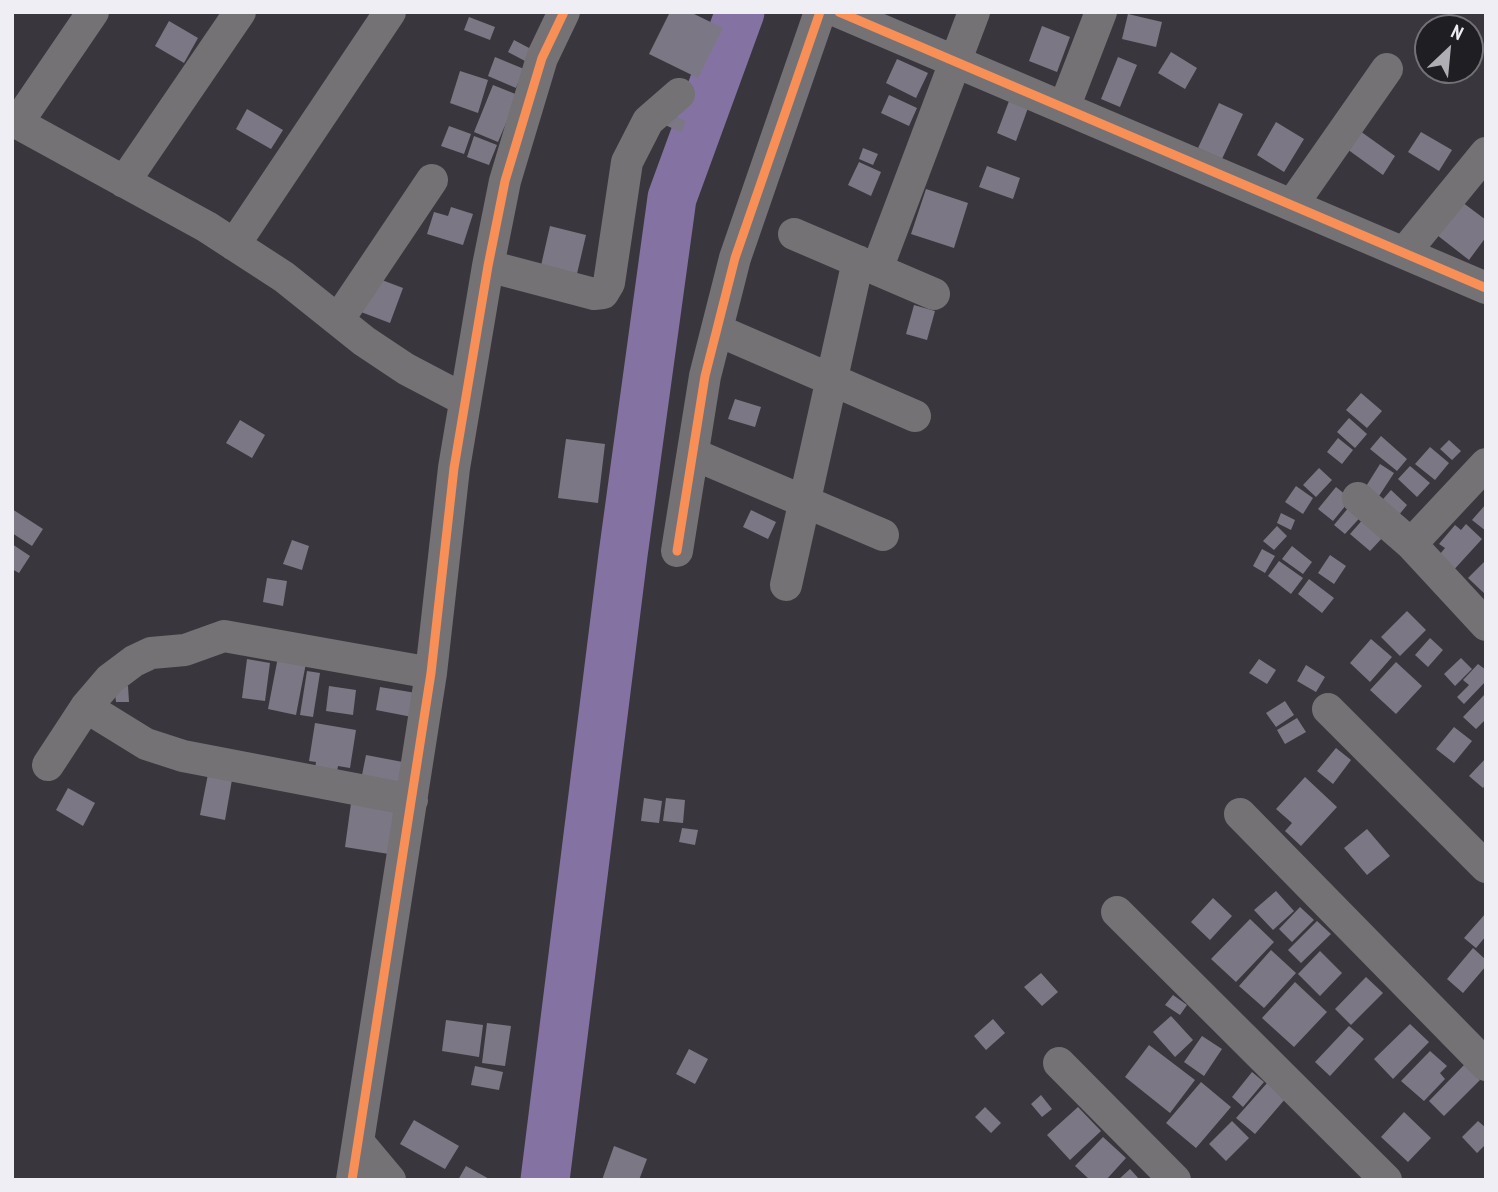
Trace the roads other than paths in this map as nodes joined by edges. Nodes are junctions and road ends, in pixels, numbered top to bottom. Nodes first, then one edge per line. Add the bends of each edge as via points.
1 (93, 12) edge
2 (240, 12) edge
3 (390, 12) edge
4 (564, 12) edge
5 (820, 12) edge
6 (839, 12) edge
7 (974, 12) edge
8 (1101, 12) edge
9 (956, 63) junction
10 (1387, 69) dead end
11 (679, 94) dead end
12 (1064, 108) junction
13 (15, 121) edge
14 (1486, 153) edge
15 (432, 180) dead end
16 (124, 182) junction
17 (1292, 205) junction
18 (794, 234) dead end
19 (234, 245) junction
20 (1405, 253) junction
21 (867, 265) junction
22 (488, 266) junction
23 (1486, 288) edge
24 (934, 294) dead end
25 (338, 320) junction
26 (717, 330) junction
27 (831, 379) junction
28 (465, 400) junction
29 (915, 416) dead end
30 (693, 454) junction
31 (1486, 464) edge
32 (1358, 498) dead end
33 (805, 500) junction
34 (883, 535) dead end
35 (1411, 544) junction
36 (677, 551) dead end
37 (786, 585) dead end
38 (1486, 625) edge
39 (431, 673) junction
40 (86, 707) junction
41 (1328, 709) dead end
42 (48, 765) dead end
43 (412, 800) junction
44 (1240, 814) dead end
45 (1486, 867) edge
46 (1117, 912) dead end
47 (1059, 1063) dead end
48 (1486, 1065) edge
49 (359, 1143) junction
50 (352, 1180) edge
51 (390, 1180) edge
52 (1175, 1180) edge
53 (1386, 1180) edge

1 - 13 street
2 - 16 street
3 - 19 street
4 - 22 street via 542,58 505,181
5 - 26 street via 735,258
6 - 9 street
7 - 9 street
8 - 12 street
9 - 12 street
9 - 21 street
10 - 17 street
11 - 22 street via 648,121 627,162 609,283 603,293
12 - 17 street
13 - 16 street
14 - 20 street
15 - 25 street
16 - 19 street
17 - 20 street
18 - 21 street
19 - 25 street
20 - 23 street
21 - 24 street
21 - 27 street
22 - 28 street
25 - 28 street via 406,369
26 - 27 street
26 - 30 street
27 - 29 street
27 - 33 street
28 - 39 street
30 - 33 street
30 - 36 street
31 - 35 street
32 - 35 street
33 - 34 street
33 - 37 street
35 - 38 street
39 - 40 street via 223,636 134,661 110,679
39 - 43 street
40 - 42 street
40 - 43 street via 146,744 184,756
41 - 45 street
43 - 49 street
44 - 48 street
46 - 53 street
47 - 52 street
49 - 50 street
49 - 51 street

